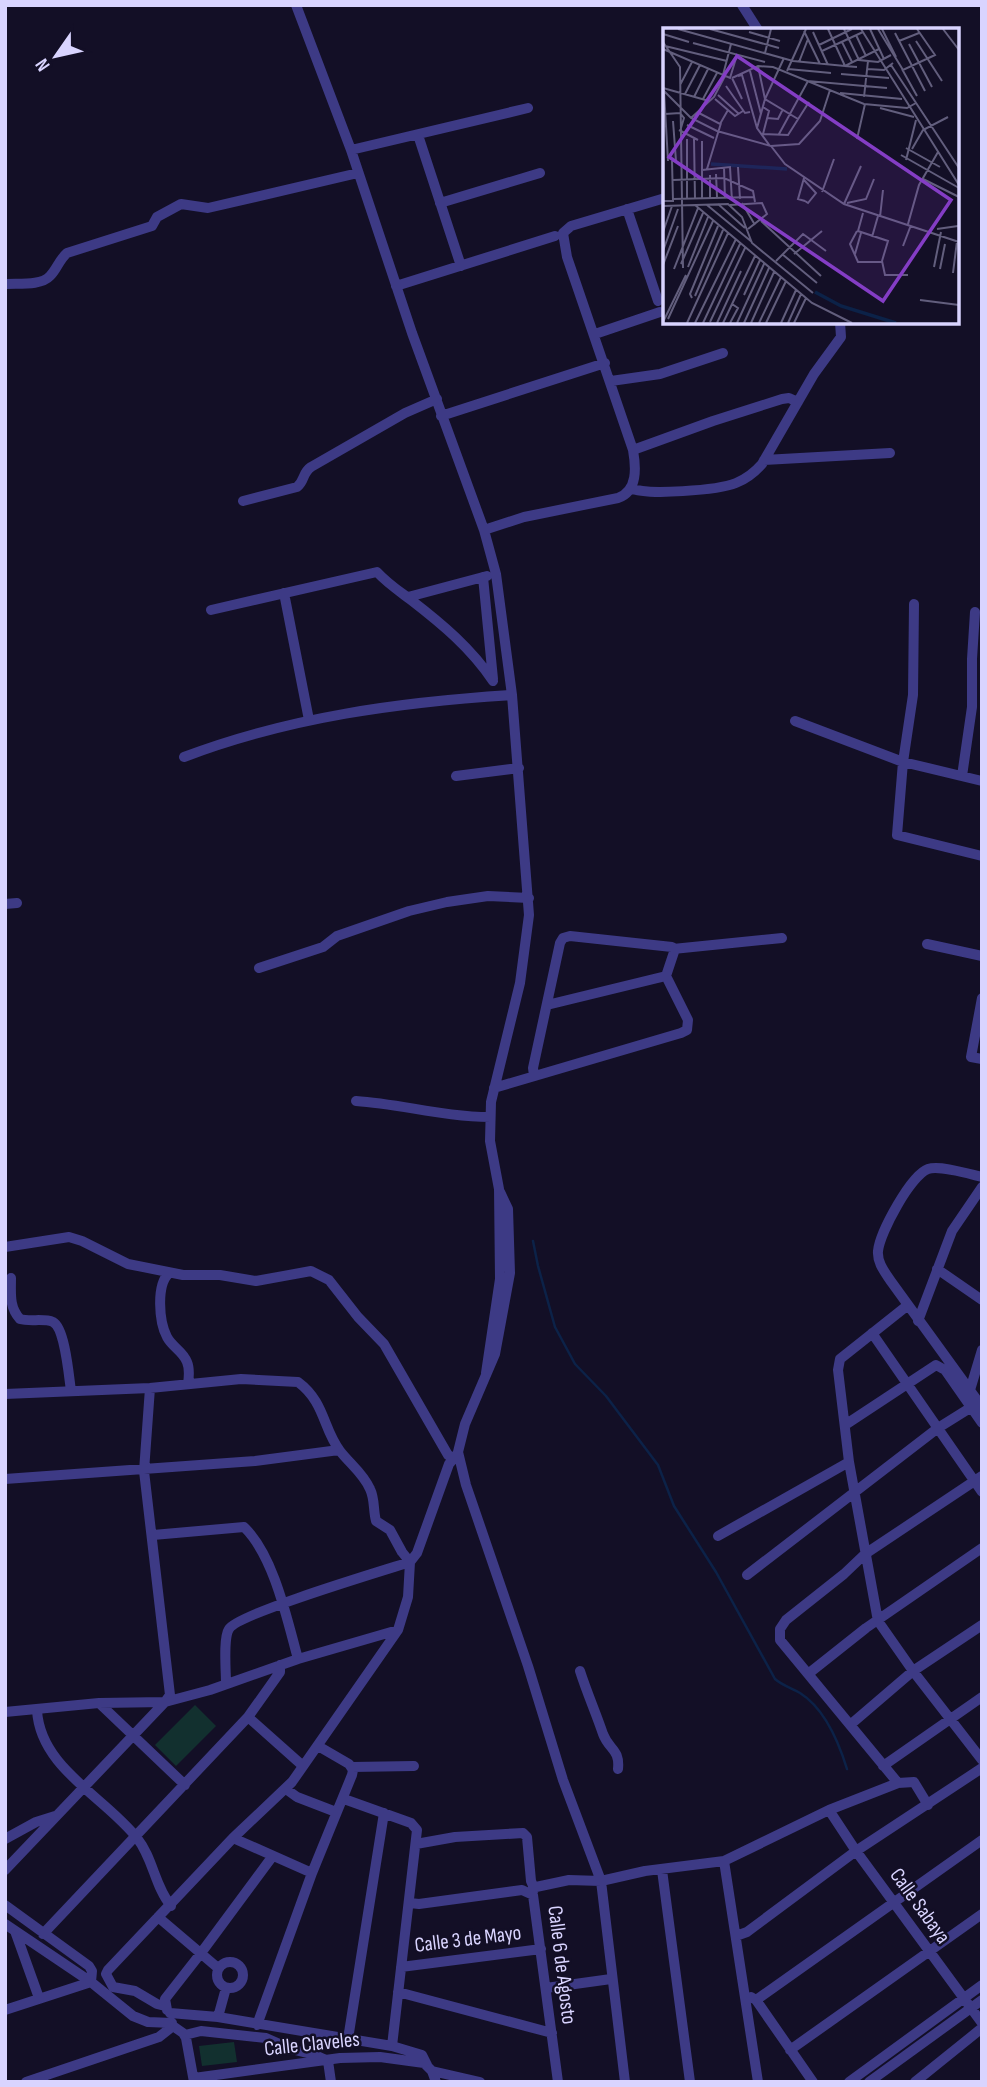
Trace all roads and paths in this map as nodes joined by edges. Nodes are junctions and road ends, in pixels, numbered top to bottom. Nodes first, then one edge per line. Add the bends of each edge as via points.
1 (296, 5) edge
2 (742, 5) edge
3 (757, 28) edge
4 (528, 108) dead end
5 (418, 135) junction
6 (351, 149) junction
7 (358, 173) junction
8 (540, 173) dead end
9 (663, 199) edge
10 (440, 203) junction
11 (627, 209) junction
12 (555, 236) dead end
13 (461, 266) junction
14 (5, 284) edge
15 (396, 286) junction
16 (840, 324) edge
17 (595, 334) junction
18 (723, 353) dead end
19 (605, 363) junction
20 (611, 381) junction
21 (437, 399) junction
22 (798, 402) junction
23 (441, 416) junction
24 (633, 450) junction
25 (890, 453) dead end
26 (764, 460) junction
27 (631, 488) junction
28 (243, 501) dead end
29 (484, 530) junction
30 (496, 574) junction
31 (483, 577) junction
32 (284, 593) junction
33 (408, 597) junction
34 (914, 604) dead end
35 (211, 610) dead end
36 (975, 612) dead end
37 (494, 681) junction
38 (512, 695) junction
39 (495, 696) junction
40 (309, 720) junction
41 (795, 721) dead end
42 (184, 757) dead end
43 (903, 762) junction
44 (519, 768) junction
45 (456, 776) dead end
46 (962, 776) junction
47 (982, 781) edge
48 (982, 856) edge
49 (529, 898) junction
50 (782, 938) dead end
51 (927, 944) dead end
52 (673, 949) junction
53 (982, 957) edge
54 (260, 968) dead end
55 (666, 976) junction
56 (982, 998) edge
57 (547, 1005) junction
58 (982, 1059) edge
59 (534, 1076) junction
60 (494, 1088) junction
61 (356, 1101) dead end
62 (490, 1117) junction
63 (982, 1177) edge
64 (982, 1187) edge
65 (5, 1247) edge
66 (937, 1269) junction
67 (169, 1273) junction
68 (11, 1278) dead end
69 (982, 1300) edge
70 (908, 1305) junction
71 (918, 1321) junction
72 (872, 1333) junction
73 (982, 1350) edge
74 (188, 1384) junction
75 (905, 1384) junction
76 (150, 1388) junction
77 (970, 1390) junction
78 (71, 1391) junction
79 (5, 1394) edge
80 (976, 1407) edge
81 (982, 1423) edge
82 (845, 1425) junction
83 (938, 1428) junction
84 (339, 1450) junction
85 (456, 1455) junction
86 (849, 1462) junction
87 (144, 1471) junction
88 (5, 1479) edge
89 (978, 1479) edge
90 (856, 1492) junction
91 (982, 1492) edge
92 (153, 1535) junction
93 (718, 1536) dead end
94 (982, 1548) edge
95 (865, 1554) junction
96 (410, 1562) junction
97 (747, 1575) dead end
98 (283, 1604) junction
99 (878, 1621) junction
100 (982, 1625) edge
101 (398, 1630) junction
102 (298, 1659) junction
103 (281, 1665) junction
104 (580, 1671) dead end
105 (913, 1671) junction
106 (808, 1674) junction
107 (226, 1683) junction
108 (982, 1698) edge
109 (165, 1702) junction
110 (99, 1703) junction
111 (37, 1710) junction
112 (5, 1712) edge
113 (248, 1717) junction
114 (951, 1717) junction
115 (850, 1725) junction
116 (135, 1735) junction
117 (318, 1746) junction
118 (982, 1760) edge
119 (303, 1766) junction
120 (414, 1766) dead end
121 (883, 1766) junction
122 (352, 1767) junction
123 (982, 1768) edge
124 (618, 1769) dead end
125 (898, 1783) junction
126 (185, 1784) junction
127 (85, 1788) junction
128 (285, 1789) junction
129 (344, 1799) junction
130 (928, 1805) junction
131 (829, 1810) junction
132 (336, 1812) junction
133 (384, 1813) junction
134 (58, 1816) junction
135 (135, 1835) junction
136 (233, 1838) junction
137 (5, 1839) edge
138 (982, 1840) edge
139 (416, 1844) junction
140 (856, 1851) junction
141 (5, 1852) edge
142 (272, 1857) junction
143 (16, 1859) junction
144 (724, 1861) junction
145 (5, 1870) edge
146 (662, 1870) junction
147 (312, 1873) junction
148 (601, 1881) junction
149 (532, 1890) junction
150 (893, 1901) junction
151 (410, 1903) junction
152 (5, 1905) edge
153 (171, 1906) junction
154 (982, 1914) edge
155 (158, 1917) junction
156 (10, 1927) edge
157 (43, 1934) junction
158 (736, 1936) junction
159 (541, 1949) junction
160 (929, 1951) junction
161 (201, 1953) junction
162 (401, 1967) junction
163 (218, 1968) junction
164 (611, 1979) junction
165 (91, 1982) junction
166 (982, 1985) edge
167 (226, 1988) junction
168 (546, 1988) junction
169 (398, 1992) junction
170 (39, 1998) junction
171 (751, 1998) junction
172 (962, 1998) junction
173 (982, 2000) edge
174 (970, 2008) junction
175 (5, 2010) edge
176 (170, 2017) junction
177 (218, 2017) junction
178 (257, 2025) junction
179 (982, 2026) edge
180 (286, 2029) junction
181 (552, 2033) junction
182 (185, 2035) junction
183 (348, 2039) junction
184 (282, 2044) junction
185 (392, 2046) junction
186 (790, 2050) junction
187 (328, 2061) junction
188 (432, 2073) edge
189 (194, 2080) edge
190 (26, 2082) edge
191 (331, 2082) edge
192 (480, 2082) edge
193 (558, 2082) edge
194 (625, 2082) edge
195 (690, 2082) edge
196 (758, 2082) edge
197 (813, 2082) edge
198 (849, 2082) edge
199 (869, 2082) edge
200 (915, 2082) edge

1 - 6 street
2 - 3 street
4 - 5 street
5 - 6 street
5 - 10 street
6 - 7 street
7 - 14 street via 208,208 181,204 157,217 152,226 67,253 48,279
7 - 15 street
8 - 10 street
9 - 11 street
10 - 13 street
11 - 17 street via 659,306
11 - 17 street via 571,226 563,233
12 - 13 street
13 - 15 street
15 - 21 street
16 - 22 street via 841,337
17 - 19 street
18 - 20 street via 660,374
19 - 20 street
19 - 23 street
20 - 24 street
21 - 23 street
21 - 28 street via 311,467 296,487
22 - 24 street via 782,399
22 - 26 street
23 - 29 street
24 - 27 street
25 - 26 street
26 - 27 street via 750,475 726,486 645,492
27 - 29 street via 622,496
29 - 30 street
30 - 31 street
30 - 38 street
31 - 33 street
31 - 37 street
32 - 33 street via 377,572
32 - 35 street
32 - 40 street
33 - 37 street via 454,635
34 - 43 street via 913,695
36 - 46 street via 972,707
37 - 39 street
38 - 39 street
38 - 44 street
39 - 40 street via 381,707
40 - 42 street
41 - 43 street
43 - 46 street
43 - 48 street via 897,835
44 - 45 street
44 - 49 street
46 - 47 street
49 - 54 street via 488,896 409,911
49 - 60 street via 520,983
50 - 52 street
51 - 53 street
52 - 55 street
52 - 57 street via 669,945 565,937
55 - 57 street
55 - 59 street via 688,1020 687,1030
56 - 58 street via 971,1058
57 - 59 street
59 - 60 street
60 - 62 street
61 - 62 street via 459,1117
62 - 85 street via 499,1189 500,1279 486,1373
63 - 70 street via 929,1168 891,1215 878,1251 880,1264
64 - 66 street via 952,1231
65 - 67 street via 69,1237 128,1264
66 - 69 street
66 - 71 street
67 - 74 street via 160,1290 162,1321 170,1343 184,1354 189,1366
67 - 85 street via 256,1281 311,1270 323,1275 384,1343 448,1455
68 - 78 street via 11,1300 20,1319 56,1324
70 - 71 street
70 - 72 street
71 - 77 street
72 - 75 street
72 - 82 street via 840,1359
73 - 77 street
74 - 76 street
74 - 84 street via 241,1379 298,1382 320,1408
75 - 80 street via 941,1366
75 - 82 street
75 - 83 street
76 - 78 street
76 - 87 street
77 - 80 street
78 - 79 street
80 - 81 street
80 - 83 street
82 - 86 street
83 - 89 street
83 - 90 street
84 - 87 street
84 - 96 street via 368,1485 378,1523 390,1530
85 - 96 street
85 - 148 street
86 - 90 street
86 - 93 street
87 - 88 street
87 - 92 street
89 - 91 street
89 - 95 street
90 - 95 street
90 - 97 street
92 - 98 street via 244,1527 269,1566
92 - 109 street via 170,1682
94 - 99 street
95 - 99 street
95 - 106 street via 780,1629 780,1640
96 - 98 street
96 - 101 street via 408,1597
98 - 102 street
98 - 107 street via 229,1629
99 - 105 street
99 - 106 street
100 - 105 street
101 - 102 street
101 - 117 street
102 - 103 street
103 - 107 street
103 - 113 street
104 - 124 street via 604,1736 619,1758
105 - 114 street
105 - 115 street
106 - 115 street
107 - 109 street
108 - 114 street
109 - 110 street
109 - 116 street
110 - 111 street
110 - 116 street
111 - 112 street
111 - 127 street via 50,1750
113 - 119 street
113 - 126 street
114 - 118 street
114 - 121 street
115 - 121 street
116 - 126 street
116 - 127 street
117 - 119 street
117 - 122 street
119 - 128 street
120 - 122 street
121 - 125 street
122 - 129 street
123 - 130 street
125 - 130 street via 914,1782
125 - 131 street
126 - 135 street
127 - 134 street
127 - 135 street
128 - 132 street
128 - 136 street
129 - 132 street
129 - 133 street
130 - 140 street
131 - 140 street, Calle Sabaya
131 - 144 street
132 - 147 street
133 - 139 street via 414,1825
133 - 183 street
134 - 137 street
134 - 143 street
135 - 153 street
135 - 157 street
136 - 142 street
136 - 153 street
138 - 150 street
139 - 149 street via 523,1833
139 - 151 street
140 - 150 street, Calle Sabaya
140 - 158 street
141 - 143 street
142 - 147 street
142 - 161 street
143 - 145 street
144 - 146 street
144 - 158 street
146 - 148 street
146 - 195 street
147 - 178 street
148 - 149 street via 569,1880
148 - 164 street
149 - 151 street, Calle 6 de Agosto
149 - 159 street, Calle 6 de Agosto
150 - 160 street, Calle Sabaya
150 - 171 street
151 - 162 street
152 - 157 street
153 - 155 street
154 - 160 street
155 - 161 street
155 - 176 street via 106,1975 113,1987 135,1991
156 - 165 street
156 - 170 street
157 - 165 street via 89,1966
158 - 171 street
159 - 162 street, Calle 3 de Mayo
159 - 168 street, Calle 6 de Agosto
160 - 172 street, Calle Sabaya
160 - 186 street
161 - 163 street
161 - 176 street via 164,1999
162 - 169 street
163 - 167 street via 217,1980
163 - 167 street via 229,1961 241,1968 242,1981
164 - 168 street
164 - 194 street
165 - 170 street
165 - 176 street via 137,2018 148,2022
166 - 172 street
167 - 177 street
168 - 181 street, Calle 6 de Agosto
169 - 181 street
169 - 185 street
170 - 175 street
171 - 186 street
171 - 196 street
172 - 174 street, Calle Sabaya
172 - 198 street
173 - 174 street
174 - 179 street, Calle Sabaya
174 - 199 street
176 - 177 street
176 - 182 street
176 - 190 street via 159,2037
177 - 178 street
178 - 180 street
179 - 200 street
180 - 183 street
180 - 184 street
181 - 193 street, Calle 6 de Agosto
182 - 184 street via 201,2031
182 - 189 street
183 - 185 street
184 - 187 street
185 - 188 street via 422,2055
186 - 197 street
187 - 188 street, Calle Claveles via 380,2057 414,2061
187 - 189 street, Calle Claveles
187 - 191 street
188 - 192 street, Calle Claveles

